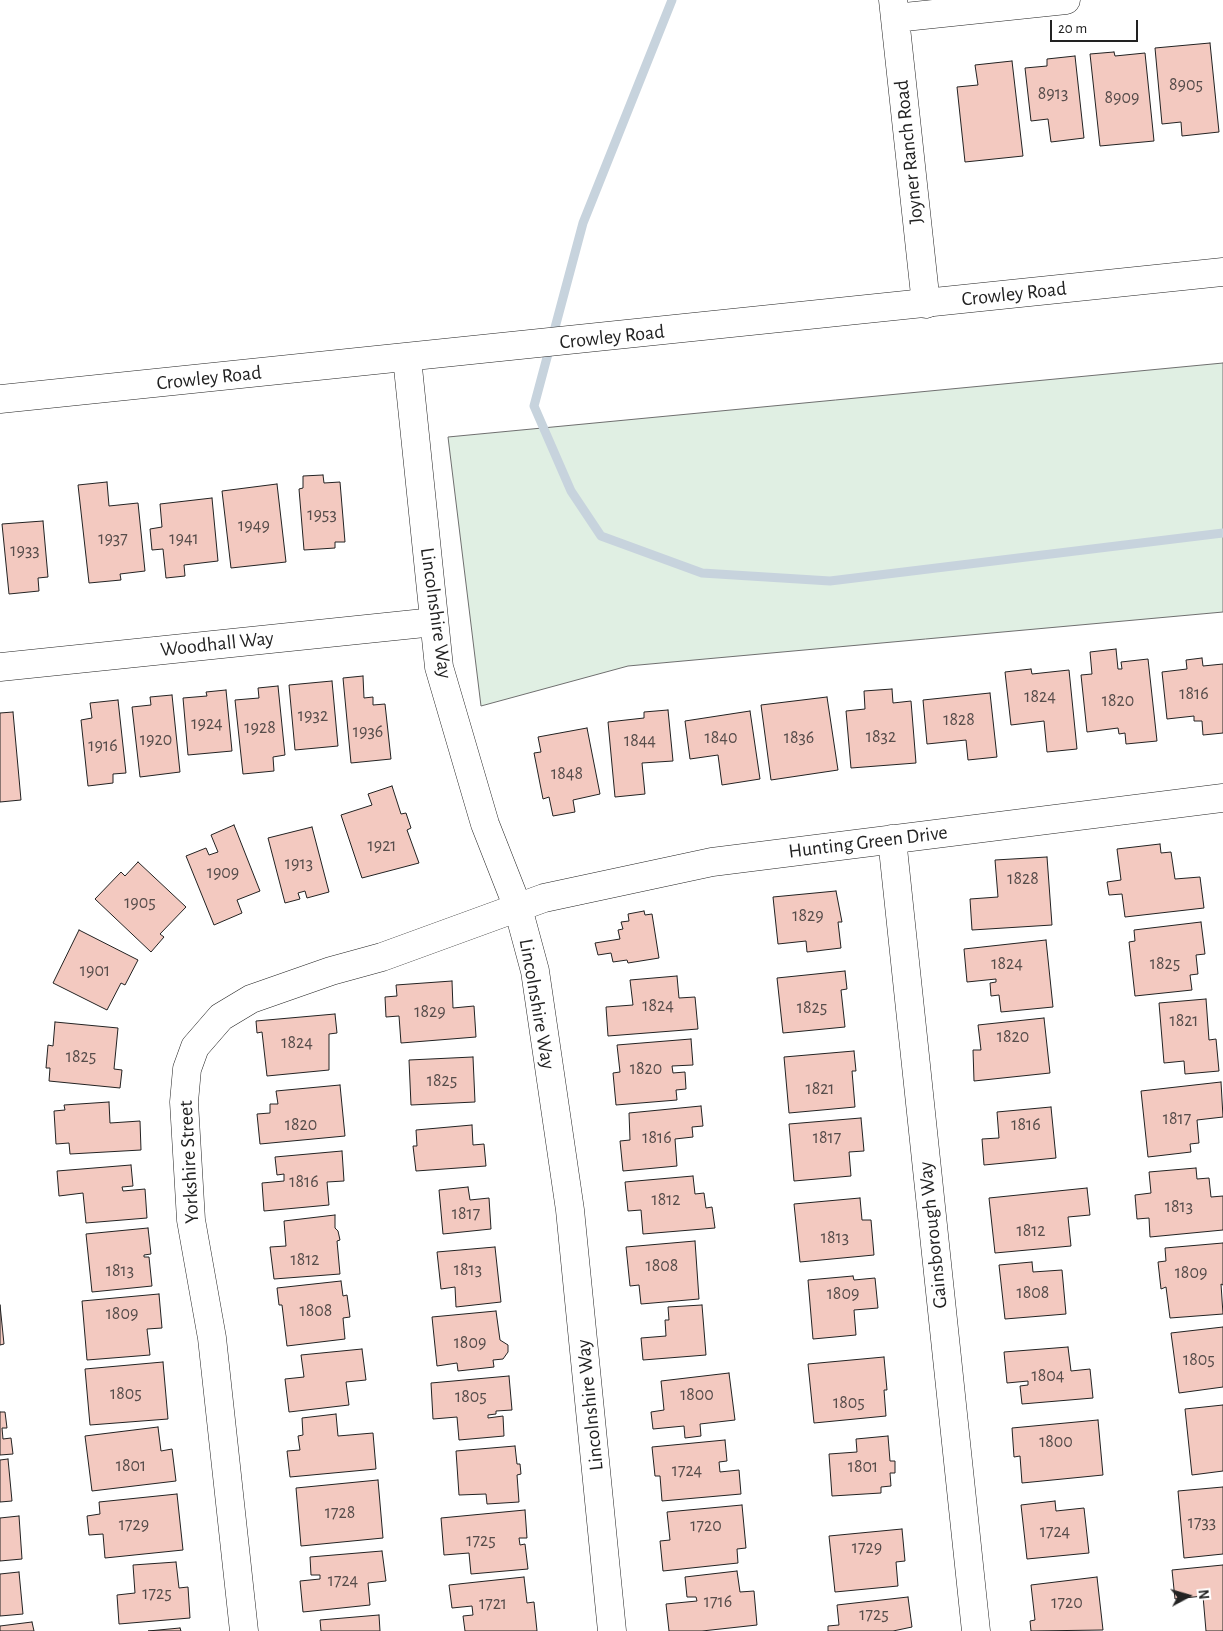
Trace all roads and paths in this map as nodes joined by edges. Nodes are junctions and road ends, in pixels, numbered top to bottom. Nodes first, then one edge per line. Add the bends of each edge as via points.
1 (1066, 0) edge
2 (894, 9) edge
3 (1223, 272) edge
4 (926, 304) junction
5 (407, 358) junction
6 (0, 400) edge
7 (434, 622) junction
8 (0, 667) edge
9 (1223, 798) edge
10 (892, 839) junction
11 (518, 908) junction
12 (244, 1631) edge
13 (612, 1631) edge
14 (976, 1631) edge

1 - 2 street
2 - 4 street, Joyner Ranch Road
3 - 4 street, Crowley Road
4 - 5 street, Crowley Road
5 - 6 street, Crowley Road
5 - 7 street, Lincolnshire Way
7 - 8 street, Woodhall Way
7 - 11 street, Lincolnshire Way via 442,676 485,824
9 - 10 street, Hunting Green Drive
10 - 11 street, Hunting Green Drive via 712,862 544,898
10 - 14 street, Gainsborough Way
11 - 12 street, Yorkshire Street via 382,957 251,999 221,1017 195,1047 187,1069 184,1102 191,1220 212,1338
11 - 13 street, Lincolnshire Way via 536,971 570,1210

